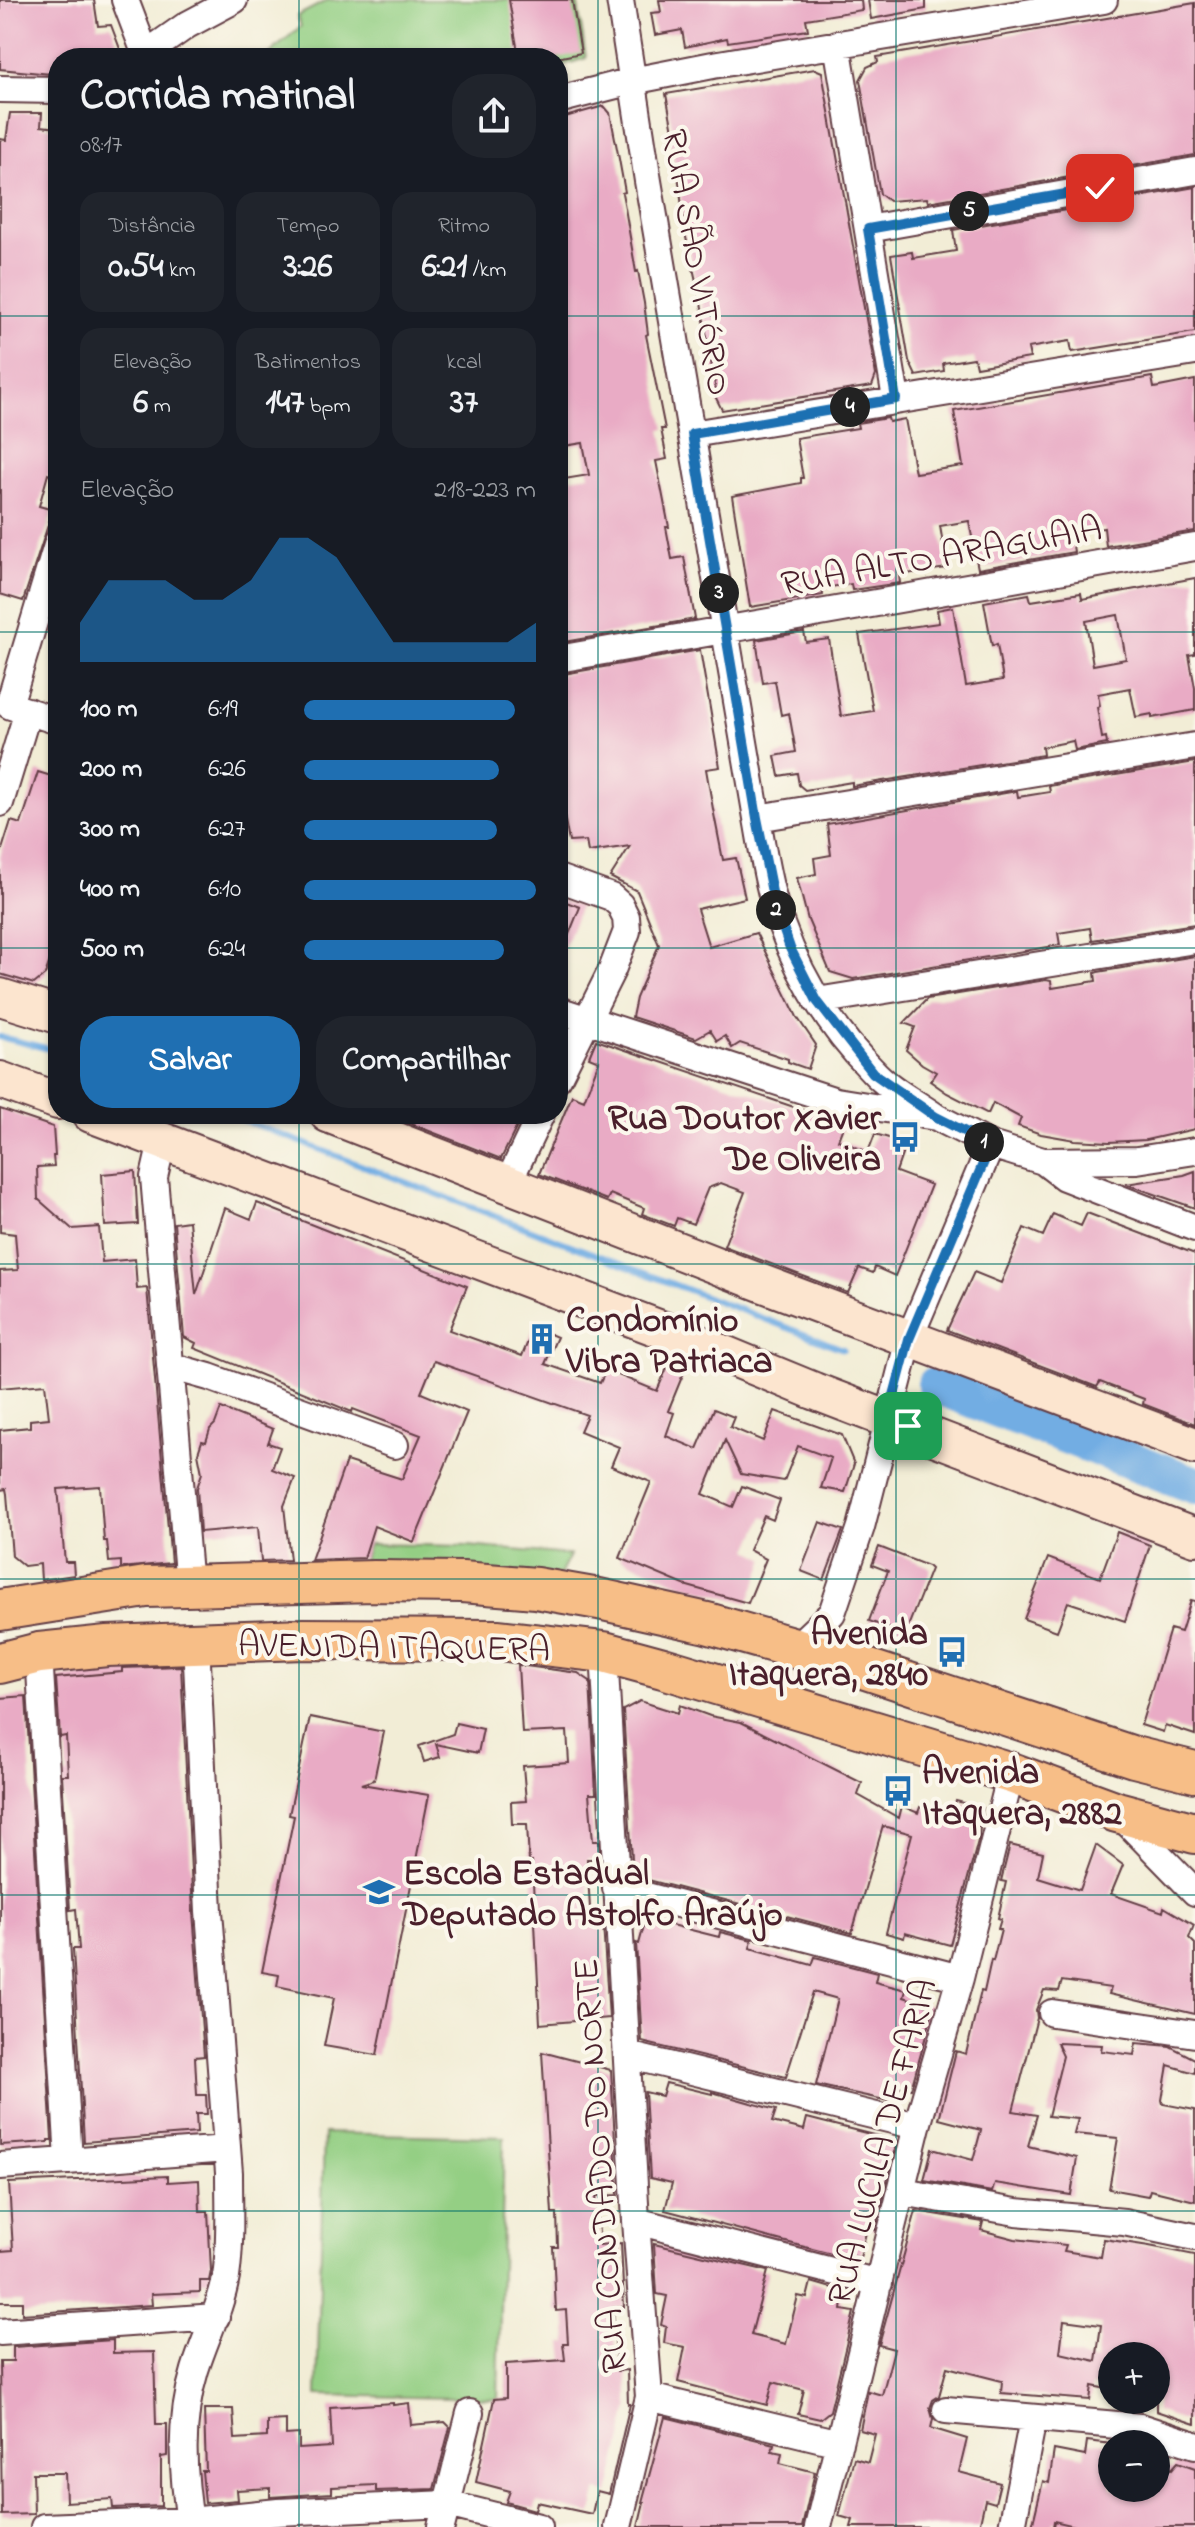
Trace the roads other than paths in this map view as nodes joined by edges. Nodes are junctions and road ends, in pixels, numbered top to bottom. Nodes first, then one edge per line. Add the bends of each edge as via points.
1 (125, 0) edge
2 (234, 0) edge
3 (620, 0) edge
4 (1104, 0) edge
5 (837, 44) junction
6 (141, 48) edge
7 (156, 48) edge
8 (632, 81) junction
9 (0, 89) edge
10 (48, 90) edge
11 (568, 97) edge
12 (1195, 171) edge
13 (868, 229) junction
14 (1195, 352) edge
15 (896, 399) junction
16 (692, 434) junction
17 (1195, 547) edge
18 (48, 578) edge
19 (725, 629) junction
20 (568, 657) edge
21 (12, 706) edge
22 (48, 718) edge
23 (1195, 746) edge
24 (0, 803) edge
25 (757, 818) junction
26 (568, 879) edge
27 (1195, 940) edge
28 (0, 997) edge
29 (817, 1001) junction
30 (48, 1006) edge
31 (568, 1014) edge
32 (585, 1020) junction
33 (568, 1057) edge
34 (0, 1080) edge
35 (48, 1097) edge
36 (936, 1117) junction
37 (116, 1124) edge
38 (353, 1124) edge
39 (536, 1124) edge
40 (162, 1142) junction
41 (991, 1145) junction
42 (1195, 1151) edge
43 (1043, 1161) junction
44 (507, 1185) junction
45 (1195, 1228) edge
46 (909, 1339) junction
47 (170, 1366) junction
48 (888, 1418) junction
49 (395, 1445) dead end
50 (1195, 1446) edge
51 (1195, 1537) edge
52 (189, 1586) junction
53 (0, 1610) edge
54 (832, 1613) junction
55 (196, 1642) junction
56 (795, 1648) junction
57 (604, 1652) junction
58 (39, 1653) junction
59 (842, 1662) junction
60 (0, 1663) edge
61 (1195, 1772) edge
62 (1011, 1773) junction
63 (1117, 1812) junction
64 (1195, 1833) edge
65 (616, 1888) junction
66 (1195, 1892) edge
67 (960, 1978) junction
68 (1052, 2013) dead end
69 (1195, 2034) edge
70 (627, 2055) junction
71 (917, 2126) junction
72 (227, 2149) junction
73 (69, 2161) junction
74 (0, 2166) edge
75 (902, 2192) junction
76 (636, 2221) junction
77 (1195, 2237) edge
78 (879, 2283) junction
79 (216, 2317) junction
80 (0, 2332) edge
81 (649, 2397) junction
82 (946, 2410) dead end
83 (470, 2413) dead end
84 (1033, 2419) junction
85 (839, 2443) junction
86 (1195, 2445) edge
87 (444, 2516) edge
88 (190, 2524) edge
89 (44, 2527) edge
90 (539, 2527) edge
91 (618, 2527) edge
92 (818, 2527) edge
93 (1012, 2527) edge

1 - 6 street
2 - 7 street
3 - 8 street, RUA SÃO VITÓRIO
4 - 5 street
5 - 8 street
5 - 13 street
8 - 11 street
8 - 16 street, RUA SÃO VITÓRIO
9 - 10 street
12 - 13 street
13 - 15 street
14 - 15 street
15 - 16 street
16 - 19 street, RUA SÃO VITÓRIO
17 - 19 street, RUA ALTO ARAGUAIA
18 - 21 street
19 - 20 street, RUA ALTO ARAGUAIA
19 - 25 street, RUA SÃO VITÓRIO
21 - 22 street
21 - 24 street
23 - 25 street
25 - 29 street, RUA SÃO VITÓRIO via 774,902
26 - 32 street via 611,897 626,917 627,931 612,970
27 - 29 street
28 - 30 main road
29 - 36 street, RUA SÃO VITÓRIO via 873,1073
31 - 32 street
32 - 33 street
32 - 36 street via 836,1101
34 - 35 main road
36 - 41 street
37 - 40 main road
38 - 44 main road
39 - 44 street
40 - 47 street via 154,1177
40 - 48 main road
41 - 43 street
41 - 46 street
42 - 43 street via 1137,1160
43 - 45 street via 1064,1177
44 - 46 main road
46 - 48 street
46 - 50 main road
47 - 49 street
47 - 52 street
48 - 51 main road
48 - 54 street via 861,1527
52 - 53 main road, AVENIDA ITAQUERA via 146,1587
52 - 56 main road, AVENIDA ITAQUERA via 433,1582 536,1588 707,1623
54 - 56 street
54 - 59 street
55 - 57 main road, AVENIDA ITAQUERA via 499,1640
55 - 58 main road, AVENIDA ITAQUERA
55 - 72 street
56 - 59 main road, AVENIDA ITAQUERA
57 - 62 main road, AVENIDA ITAQUERA
57 - 65 street, RUA CONDADO DO NORTE
58 - 60 main road, AVENIDA ITAQUERA
58 - 73 street
59 - 61 main road, AVENIDA ITAQUERA
62 - 63 main road, AVENIDA ITAQUERA
62 - 67 street, RUA LUCILA DE FARIA
63 - 64 main road, AVENIDA ITAQUERA
63 - 66 street
65 - 67 street
65 - 70 street, RUA CONDADO DO NORTE
67 - 71 street, RUA LUCILA DE FARIA
68 - 69 street
70 - 71 street
70 - 76 street, RUA CONDADO DO NORTE
71 - 75 street, RUA LUCILA DE FARIA
72 - 73 street
72 - 79 street via 229,2239
73 - 74 street
75 - 77 street via 1016,2212 1124,2222
75 - 78 street, RUA LUCILA DE FARIA
76 - 78 street
76 - 81 street, RUA CONDADO DO NORTE
78 - 85 street, RUA LUCILA DE FARIA
79 - 80 street
79 - 88 street via 185,2410 182,2452
81 - 85 street
81 - 91 street, RUA CONDADO DO NORTE
82 - 84 street
83 - 87 street
84 - 86 street via 1140,2427
84 - 93 street
85 - 92 street, RUA LUCILA DE FARIA
87 - 88 street via 278,2512
87 - 90 street
88 - 89 street

